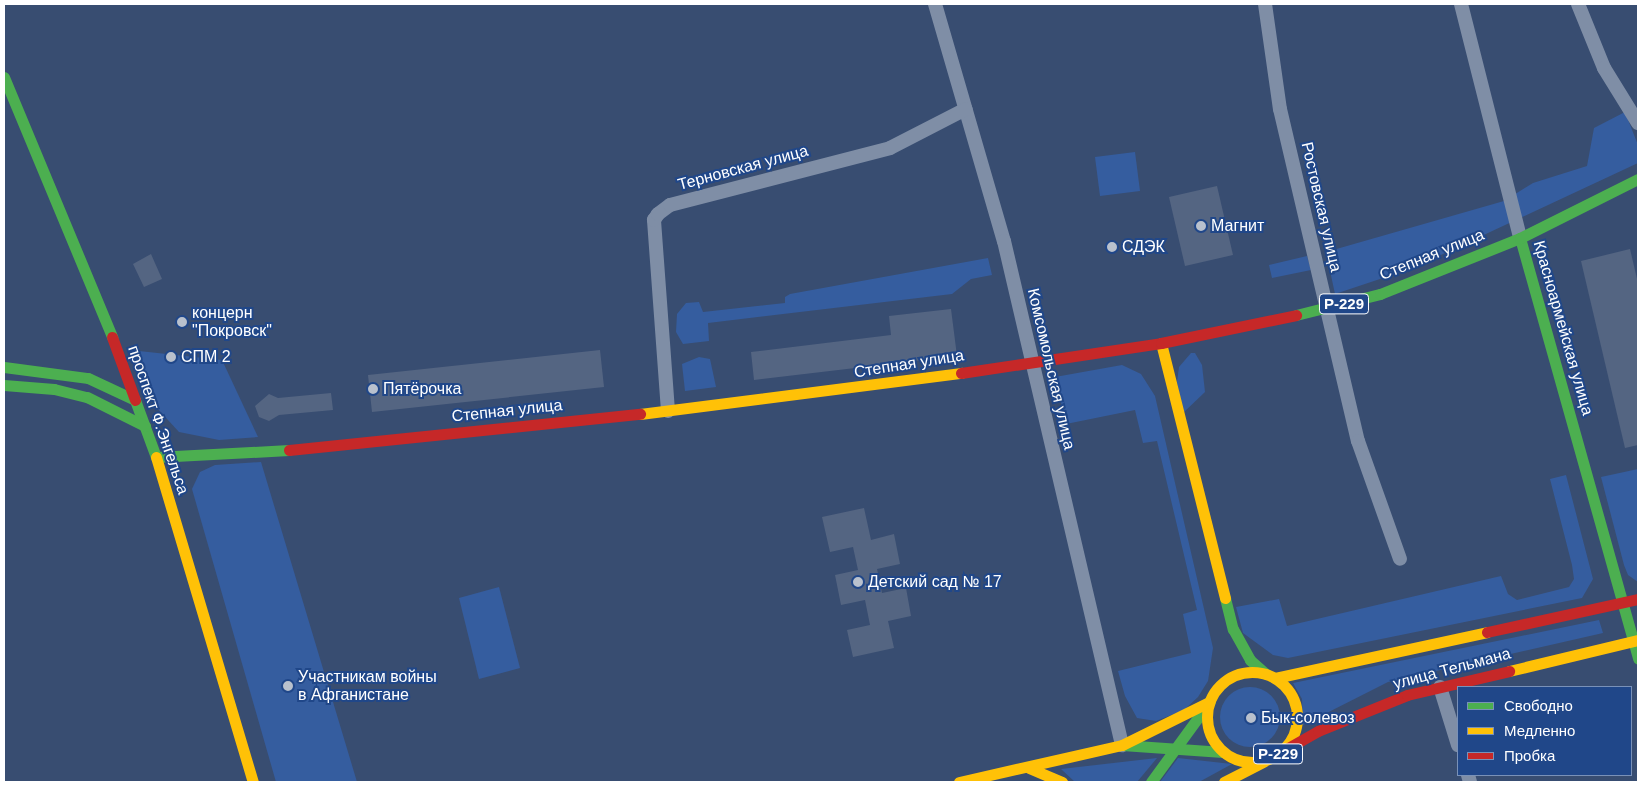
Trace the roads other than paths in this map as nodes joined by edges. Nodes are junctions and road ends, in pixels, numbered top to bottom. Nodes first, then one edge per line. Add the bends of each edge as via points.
1 (935, 4) edge
2 (1265, 4) edge
3 (1461, 4) edge
4 (1578, 4) edge
5 (4, 77) edge
6 (966, 109) junction
7 (1638, 123) edge
8 (1638, 179) edge
9 (1520, 238) junction
10 (1327, 309) junction
11 (1161, 343) junction
12 (1033, 361) junction
13 (4, 367) edge
14 (4, 385) edge
15 (135, 400) junction
16 (668, 411) junction
17 (145, 426) junction
18 (156, 457) junction
19 (1400, 559) dead end
20 (1638, 599) edge
21 (1622, 602) junction
22 (1233, 630) junction
23 (1636, 640) edge
24 (1231, 651) dead end
25 (1638, 659) edge
26 (1229, 665) dead end
27 (1271, 676) junction
28 (1226, 680) junction
29 (1440, 687) junction
30 (1210, 701) junction
31 (1457, 741) edge
32 (1122, 745) junction
33 (1174, 750) junction
34 (1223, 752) junction
35 (1281, 752) junction
36 (1271, 758) junction
37 (1029, 768) junction
38 (253, 782) edge
39 (959, 782) edge
40 (1062, 782) edge
41 (1151, 782) edge
42 (1224, 782) edge

1 - 6 street, Комсомольская улица
2 - 10 street, Ростовская улица via 1280,109
3 - 9 street, Красноармейская улица
4 - 7 street via 1604,68
5 - 15 main road, проспект Ф.Энгельса via 106,319
6 - 12 street, Комсомольская улица
6 - 16 street, Терновская улица via 890,148 670,205 658,214 654,220
8 - 9 main road, Степная улица / Р-229
9 - 10 main road, Степная улица / Р-229 via 1380,294
9 - 21 main road, Красноармейская улица
10 - 11 main road, Степная улица / Р-229
10 - 19 street, Ростовская улица via 1358,441
11 - 12 main road, Степная улица
11 - 22 main road, Р-229
12 - 16 main road, Степная улица via 882,385
12 - 32 street, Комсомольская улица
13 - 15 main road via 88,378
14 - 17 main road via 54,389 87,397
15 - 17 main road, проспект Ф.Энгельса
16 - 18 main road, Степная улица via 280,451
17 - 18 main road, проспект Ф.Энгельса
18 - 38 main road, проспект Ф.Энгельса
20 - 21 main road, улица Тельмана
21 - 23 main road, Красноармейская улица
21 - 27 main road, улица Тельмана
22 - 24 main road, Р-229
22 - 27 main road, Р-229 via 1250,660
23 - 25 main road, Красноармейская улица
23 - 29 main road, улица Тельмана
26 - 28 main road
27 - 28 main road, улица Тельмана via 1244,673
27 - 35 main road, улица Тельмана / Р-229 via 1288,690 1297,713 1296,728
28 - 30 main road, улица Тельмана
29 - 31 street
29 - 35 main road, улица Тельмана via 1407,695 1318,731
30 - 32 main road, улица Тельмана via 1185,717
30 - 33 main road
30 - 34 main road via 1209,729
32 - 33 main road, улица Тельмана
32 - 37 main road, улица Тельмана
33 - 34 main road, улица Тельмана
33 - 41 main road
34 - 36 main road, улица Тельмана / Р-229 via 1252,762
35 - 36 main road, улица Тельмана / Р-229
36 - 42 main road, Р-229
37 - 39 main road, улица Тельмана
37 - 40 main road

